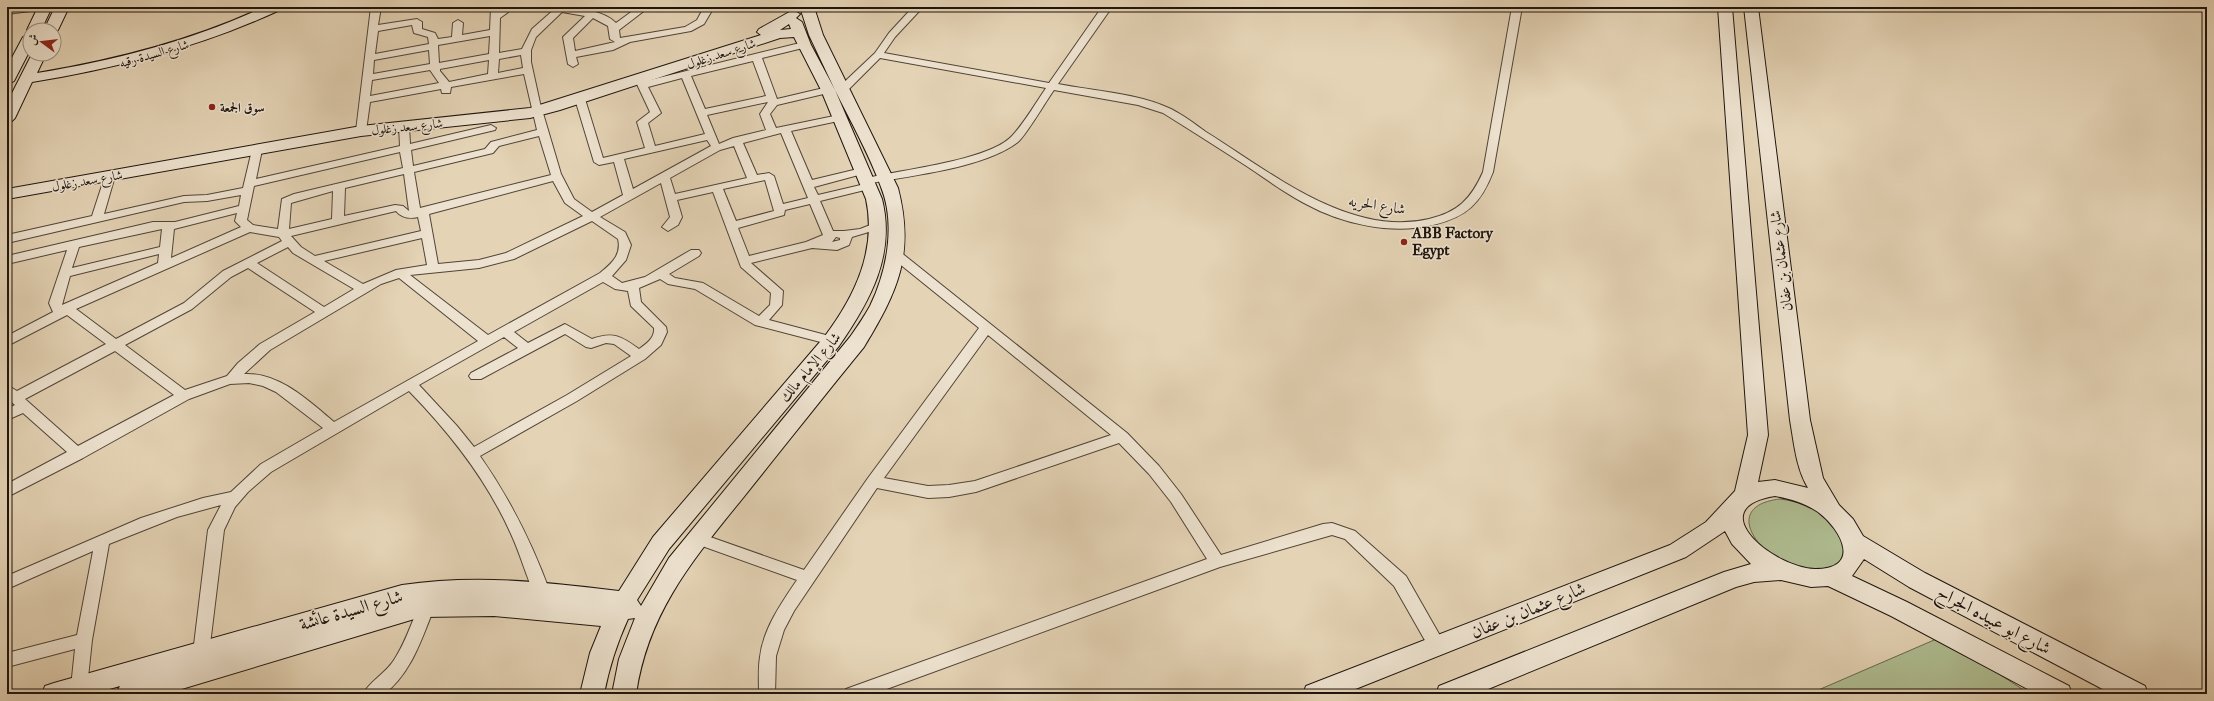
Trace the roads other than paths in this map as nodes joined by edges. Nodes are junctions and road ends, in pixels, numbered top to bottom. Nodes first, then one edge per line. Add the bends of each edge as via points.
1 (38, 7) edge
2 (45, 7) edge
3 (62, 7) edge
4 (259, 7) edge
5 (275, 7) edge
6 (376, 7) edge
7 (510, 7) edge
8 (644, 7) edge
9 (710, 7) edge
10 (918, 7) edge
11 (1106, 7) edge
12 (1518, 7) edge
13 (1726, 7) edge
14 (1751, 7) edge
15 (562, 8) edge
16 (797, 9) edge
17 (7, 12) edge
18 (496, 12) edge
19 (591, 15) junction
20 (38, 22) edge
21 (54, 22) edge
22 (458, 23) dead end
23 (372, 29) junction
24 (614, 29) junction
25 (495, 32) junction
26 (457, 38) junction
27 (802, 39) junction
28 (626, 41) junction
29 (434, 44) junction
30 (22, 50) edge
31 (526, 51) junction
32 (878, 55) junction
33 (493, 57) junction
34 (369, 58) junction
35 (757, 58) junction
36 (35, 62) edge
37 (435, 67) junction
38 (11, 69) edge
39 (529, 70) junction
40 (685, 74) junction
41 (29, 76) junction
42 (493, 77) junction
43 (367, 78) junction
44 (7, 81) edge
45 (641, 82) junction
46 (1053, 86) junction
47 (446, 89) junction
48 (580, 99) junction
49 (12, 100) edge
50 (364, 100) junction
51 (773, 100) junction
52 (843, 111) junction
53 (701, 112) junction
54 (7, 118) edge
55 (539, 118) junction
56 (404, 126) junction
57 (361, 128) junction
58 (785, 129) junction
59 (492, 132) junction
60 (772, 132) junction
61 (711, 136) junction
62 (446, 139) junction
63 (738, 140) junction
64 (405, 148) junction
65 (716, 148) junction
66 (257, 150) junction
67 (651, 151) junction
68 (619, 158) junction
69 (360, 159) junction
70 (452, 160) junction
71 (409, 170) junction
72 (110, 176) junction
73 (664, 176) junction
74 (556, 177) junction
75 (753, 178) junction
76 (871, 179) junction
77 (366, 180) junction
78 (807, 185) junction
79 (7, 186) edge
80 (32, 186) junction
81 (339, 186) junction
82 (249, 187) junction
83 (717, 187) junction
84 (7, 194) edge
85 (628, 196) junction
86 (670, 198) junction
87 (812, 200) junction
88 (244, 208) junction
89 (780, 208) junction
90 (419, 213) junction
91 (101, 217) junction
92 (591, 217) junction
93 (338, 221) junction
94 (173, 225) junction
95 (731, 226) junction
96 (249, 228) junction
97 (668, 228) dead end
98 (426, 232) junction
99 (878, 233) junction
100 (103, 237) junction
101 (286, 238) junction
102 (7, 239) edge
103 (828, 240) junction
104 (74, 245) junction
105 (165, 249) junction
106 (695, 253) dead end
107 (895, 254) junction
108 (7, 260) edge
109 (314, 260) junction
110 (744, 261) junction
111 (249, 263) junction
112 (164, 266) junction
113 (433, 268) junction
114 (400, 273) junction
115 (64, 274) junction
116 (659, 274) junction
117 (604, 276) junction
118 (631, 286) junction
119 (362, 289) junction
120 (63, 310) junction
121 (323, 312) junction
122 (759, 322) junction
123 (987, 327) junction
124 (505, 332) junction
125 (487, 341) junction
126 (832, 341) junction
127 (7, 342) edge
128 (114, 345) junction
129 (526, 348) junction
130 (640, 356) junction
131 (476, 376) dead end
132 (232, 379) junction
133 (410, 384) junction
134 (184, 396) junction
135 (16, 398) edge
136 (7, 415) edge
137 (333, 429) junction
138 (1122, 437) junction
139 (78, 454) junction
140 (472, 454) junction
141 (873, 482) junction
142 (7, 491) edge
143 (233, 497) junction
144 (1739, 502) junction
145 (1830, 509) junction
146 (696, 538) junction
147 (102, 541) junction
148 (1854, 542) junction
149 (1217, 562) junction
150 (1782, 571) junction
151 (807, 577) junction
152 (1831, 577) junction
153 (7, 583) edge
154 (542, 592) junction
155 (427, 606) junction
156 (620, 610) junction
157 (323, 627) junction
158 (642, 628) junction
159 (84, 640) junction
160 (1437, 646) junction
161 (201, 653) junction
162 (7, 660) edge
163 (79, 687) junction
164 (54, 694) edge
165 (128, 694) edge
166 (370, 694) edge
167 (592, 694) edge
168 (624, 694) edge
169 (767, 694) edge
170 (852, 694) edge
171 (1315, 694) edge
172 (1448, 694) edge
173 (2060, 694) edge
174 (2136, 694) edge

1 - 17 street
2 - 20 street
3 - 21 street
4 - 41 street, شارع السيدة رقيه via 203,32 153,48
5 - 41 street, شارع السيدة رقيه via 229,29 161,52 99,67
6 - 23 street
7 - 18 street
8 - 24 street
9 - 28 street via 702,22 688,29
10 - 32 street via 892,35
11 - 46 street
12 - 46 street, شارع الحريه via 1488,172 1481,189 1470,205 1428,224 1380,224 1330,211 1308,201 1162,109 1140,102
13 - 144 street via 1758,435
14 - 145 street, شارع عثمان بن عفان via 1801,427 1813,479
15 - 19 street
15 - 31 street via 534,33
16 - 27 street, شارع الإمام مالك
16 - 52 street, شارع الإمام مالك via 816,35
16 - 55 street, شارع سعد زغلول via 779,25 744,40
18 - 25 street
19 - 24 street via 611,22
19 - 28 street via 569,34 572,60
22 - 26 street
23 - 29 street via 415,21 417,30 432,35
23 - 34 street
24 - 28 street via 615,39
25 - 26 street
25 - 33 street
26 - 29 street
27 - 35 street
27 - 45 street, شارع سعد زغلول via 779,34
27 - 52 street, شارع الإمام مالك
29 - 34 street
29 - 37 street
30 - 38 street
31 - 33 street
31 - 39 street
32 - 46 street, شارع الحريه
32 - 52 street
33 - 37 street
33 - 42 street
34 - 43 street
35 - 40 street
35 - 51 street
36 - 41 street
37 - 43 street
37 - 47 street
38 - 44 street
39 - 42 street
39 - 55 street
40 - 45 street
40 - 53 street
41 - 49 street
42 - 47 street
43 - 50 street
45 - 48 street, شارع سعد زغلول
45 - 67 street via 656,113 642,122
46 - 76 street via 1015,139 1005,148 975,158
47 - 50 street
48 - 55 street, شارع سعد زغلول
48 - 68 street via 597,160 602,162
49 - 54 street
50 - 57 street
51 - 52 street
51 - 53 street
51 - 60 street via 765,114
52 - 58 street
52 - 76 street, شارع الإمام مالك
53 - 61 street
55 - 57 street, شارع سعد زغلول via 504,111
55 - 59 street, شارع سعد زغلول
55 - 59 street
55 - 74 street
56 - 57 street, شارع سعد زغلول
56 - 59 street, شارع سعد زغلول
56 - 64 street
57 - 66 street, شارع سعد زغلول
57 - 80 street, شارع سعد زغلول
58 - 60 street
58 - 78 street
59 - 62 street
59 - 70 street via 489,151
60 - 63 street
61 - 65 street
61 - 67 street
62 - 64 street
62 - 70 street
63 - 65 street
63 - 75 street
64 - 69 street
64 - 71 street
65 - 73 street
66 - 72 street, شارع سعد زغلول
66 - 82 street
67 - 68 street
68 - 85 street
69 - 77 street
69 - 82 street
70 - 71 street
71 - 77 street
71 - 90 street
72 - 80 street, شارع سعد زغلول
72 - 91 street
73 - 85 street
73 - 86 street
74 - 90 street
74 - 92 street via 569,202
75 - 83 street
75 - 89 street via 769,176
76 - 78 street
76 - 87 street
76 - 99 street, شارع الإمام مالك
76 - 107 street, شارع الإمام مالك via 896,213
77 - 81 street
78 - 87 street
79 - 80 street, شارع سعد زغلول
80 - 84 street, شارع سعد زغلول
81 - 93 street
81 - 101 street via 286,201
82 - 88 street
82 - 91 street via 207,198 184,199
83 - 86 street
83 - 95 street
85 - 92 street
86 - 97 street via 676,217
87 - 89 street
87 - 103 street
88 - 94 street
88 - 96 street via 241,221
89 - 95 street via 781,212 778,214
90 - 93 street via 404,214 399,208 395,208
90 - 98 street
91 - 100 street
91 - 102 street
92 - 113 street via 505,258 479,264
92 - 117 street via 615,231 623,238 626,246 623,257
93 - 101 street
94 - 100 street via 160,224
94 - 105 street via 167,229
95 - 110 street
96 - 101 street
96 - 112 street
98 - 109 street
98 - 113 street
99 - 103 street via 862,240 844,238 837,246
99 - 126 street, شارع الإمام مالك via 872,269 861,297
100 - 104 street
101 - 109 street
101 - 111 street
103 - 110 street
104 - 108 street
104 - 115 street
105 - 112 street
105 - 115 street
106 - 116 street
107 - 123 street
107 - 146 street, شارع الإمام مالك via 892,271 879,306 857,342
109 - 119 street
110 - 122 street via 747,267 773,286 778,296 774,309
111 - 121 street
111 - 128 street via 216,281 188,306
112 - 120 street
113 - 114 street
114 - 119 street
114 - 125 street
115 - 120 street via 55,303
116 - 118 street
116 - 122 street via 672,281 699,286
117 - 118 street via 615,284
117 - 124 street
118 - 130 street via 635,291 635,303 657,323 661,332 656,342
119 - 121 street
120 - 127 street
120 - 128 street
121 - 132 street via 265,347
122 - 126 street
123 - 138 street
123 - 141 street
124 - 125 street
124 - 129 street
125 - 133 street
126 - 156 street, شارع الإمام مالك via 661,543 643,568
128 - 134 street
128 - 135 street
129 - 130 street via 567,328 591,344 605,339 617,340
129 - 131 street
130 - 140 street via 572,398
132 - 134 street via 200,388
132 - 137 street via 264,380 276,384
133 - 137 street
133 - 140 street via 446,421
134 - 139 street
135 - 136 street
135 - 139 street
137 - 143 street via 266,468
138 - 141 street via 984,483 949,491 928,492
138 - 149 street via 1154,470 1176,498
139 - 142 street
140 - 154 street via 509,513 535,569
141 - 151 street
143 - 147 street via 170,512
143 - 161 street via 216,530
144 - 145 street via 1759,489 1782,489 1813,499
144 - 150 street via 1732,522 1738,536 1749,550 1764,562
144 - 160 street, شارع عثمان بن عفان via 1703,537 1678,551
145 - 148 street via 1849,531
146 - 151 street
146 - 158 street, شارع الإمام مالك via 663,586
147 - 153 street
147 - 159 street
148 - 152 street via 1854,558 1846,570
148 - 174 street, شارع ابو عبيده الجراح via 1917,580
149 - 160 street via 1322,530 1340,531 1350,535 1400,581
149 - 170 street
150 - 152 street via 1817,579
150 - 172 street via 1754,573 1732,579
151 - 169 street via 776,630 768,656
152 - 173 street via 1899,609
154 - 156 street, شارع السيدة عائشة
154 - 157 street, شارع السيدة عائشة via 456,587 429,590 402,595
155 - 156 street, شارع السيدة عائشة via 450,604
155 - 157 street, شارع السيدة عائشة
155 - 166 street via 405,659 393,675
156 - 158 street via 634,614
156 - 167 street, شارع الإمام مالك via 602,657
157 - 161 street, شارع السيدة عائشة
157 - 165 street, شارع السيدة عائشة
158 - 168 street, شارع الإمام مالك via 632,655
159 - 162 street
159 - 163 street
160 - 171 street, شارع عثمان بن عفان
161 - 163 street, شارع السيدة عائشة
163 - 164 street, شارع السيدة عائشة

